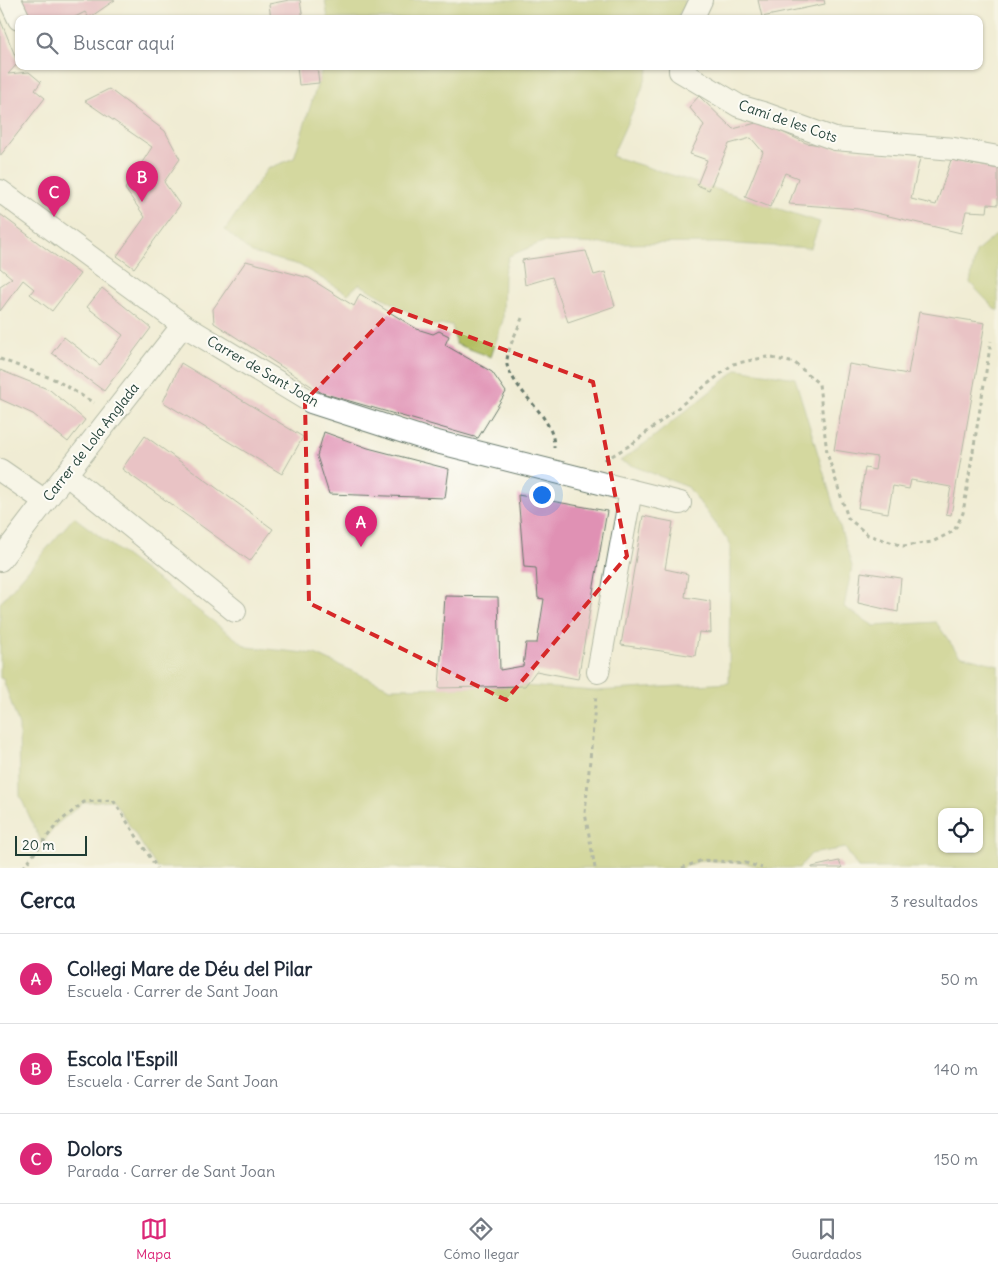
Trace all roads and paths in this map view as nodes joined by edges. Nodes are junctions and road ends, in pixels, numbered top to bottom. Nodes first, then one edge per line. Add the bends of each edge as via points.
1 (10, 0) edge
2 (701, 0) edge
3 (17, 15) edge
4 (694, 15) edge
5 (680, 70) edge
6 (998, 156) edge
7 (0, 191) edge
8 (522, 318) dead end
9 (183, 325) junction
10 (991, 341) dead end
11 (0, 359) edge
12 (113, 414) junction
13 (0, 470) edge
14 (549, 470) junction
15 (66, 474) junction
16 (577, 477) junction
17 (631, 491) junction
18 (45, 500) junction
19 (680, 503) dead end
20 (0, 560) edge
21 (235, 611) dead end
22 (598, 672) joint
23 (24, 868) edge
24 (157, 868) edge
25 (595, 868) edge
26 (682, 868) edge
27 (762, 868) edge

1 - 3 street
2 - 4 street
5 - 6 street, Camí de les Cots via 739,106 835,139
7 - 9 street, Carrer de Sant Joan
8 - 14 path via 507,366 546,421 554,442
9 - 12 street, Carrer de Lola Anglada
9 - 14 street, Carrer de Sant Joan via 311,402 429,440
10 - 16 path via 963,513 954,531 932,542 903,546 868,535 848,518 827,454 819,384 795,363 767,357 733,364 632,444
11 - 12 path via 56,380
12 - 15 street, Carrer de Lola Anglada
13 - 18 street
14 - 16 street, Carrer de Sant Joan
15 - 18 street, Carrer de Lola Anglada
15 - 21 street
16 - 17 street, Carrer de Sant Joan
17 - 19 street, Carrer de Sant Joan
17 - 22 street
18 - 20 street, Carrer de Lola Anglada
22 - 25 path via 585,813
23 - 24 path via 56,824 84,802 114,800
26 - 27 path via 702,860 746,862

